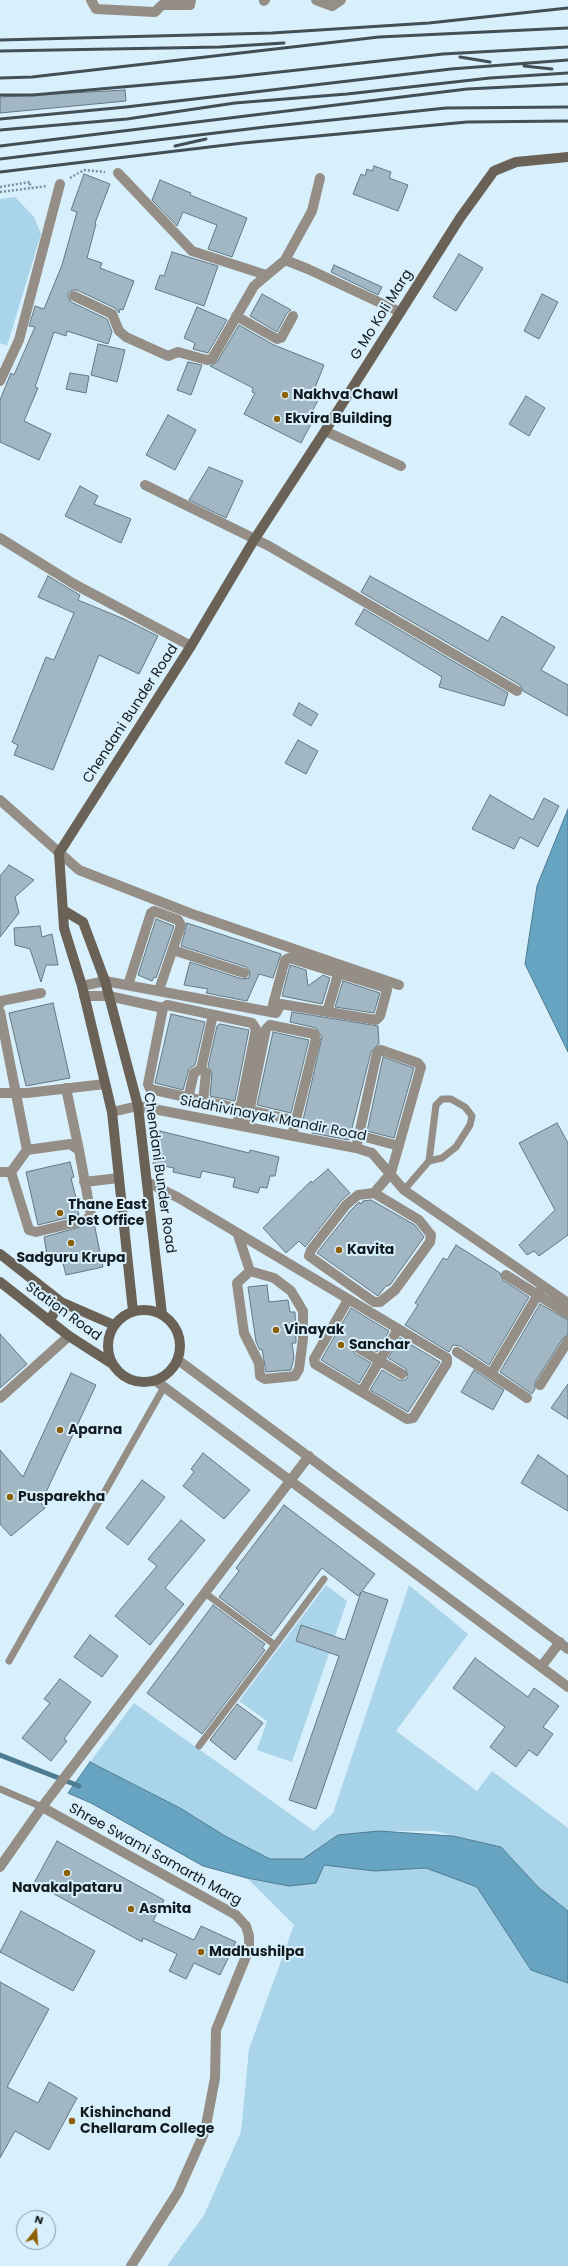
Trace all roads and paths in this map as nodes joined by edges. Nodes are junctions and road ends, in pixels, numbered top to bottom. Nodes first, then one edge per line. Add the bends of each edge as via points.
1 (91, 0) edge
2 (191, 0) edge
3 (316, 0) edge
4 (341, 0) edge
5 (568, 157) edge
6 (118, 173) joint
7 (320, 178) dead end
8 (60, 184) junction
9 (0, 186) edge
10 (30, 188) junction
11 (0, 192) edge
12 (285, 260) junction
13 (266, 275) junction
14 (255, 295) dead end
15 (74, 296) dead end
16 (400, 312) junction
17 (293, 316) dead end
18 (239, 317) junction
19 (0, 381) edge
20 (325, 431) junction
21 (401, 466) dead end
22 (145, 485) dead end
23 (0, 538) edge
24 (254, 540) junction
25 (191, 646) junction
26 (517, 691) dead end
27 (0, 800) edge
28 (58, 853) junction
29 (64, 910) junction
30 (192, 914) junction
31 (271, 947) dead end
32 (173, 950) junction
33 (339, 969) junction
34 (244, 973) dead end
35 (363, 977) junction
36 (105, 981) junction
37 (128, 985) junction
38 (399, 985) dead end
39 (82, 986) junction
40 (159, 990) junction
41 (42, 993) dead end
42 (84, 996) junction
43 (109, 996) junction
44 (0, 1004) edge
45 (163, 1008) junction
46 (0, 1012) edge
47 (271, 1012) junction
48 (327, 1012) junction
49 (213, 1015) junction
50 (201, 1069) junction
51 (105, 1084) junction
52 (66, 1088) junction
53 (17, 1092) junction
54 (0, 1093) edge
55 (188, 1098) junction
56 (203, 1102) junction
57 (138, 1106) junction
58 (245, 1110) junction
59 (112, 1112) junction
60 (296, 1122) junction
61 (242, 1126) junction
62 (358, 1135) junction
63 (292, 1136) junction
64 (399, 1146) junction
65 (356, 1148) junction
66 (27, 1150) junction
67 (79, 1150) junction
68 (429, 1161) junction
69 (0, 1172) edge
70 (11, 1172) junction
71 (391, 1173) junction
72 (119, 1178) junction
73 (84, 1182) junction
74 (147, 1182) junction
75 (404, 1190) junction
76 (374, 1193) junction
77 (238, 1235) junction
78 (0, 1254) edge
79 (250, 1271) junction
80 (506, 1275) dead end
81 (0, 1282) edge
82 (541, 1290) junction
83 (348, 1300) junction
84 (61, 1302) junction
85 (568, 1303) edge
86 (133, 1311) junction
87 (162, 1314) junction
88 (568, 1314) edge
89 (49, 1321) junction
90 (114, 1326) junction
91 (398, 1330) junction
92 (69, 1336) junction
93 (568, 1341) edge
94 (358, 1348) dead end
95 (456, 1352) dead end
96 (178, 1360) junction
97 (380, 1361) junction
98 (111, 1363) junction
99 (402, 1374) dead end
100 (491, 1374) junction
101 (160, 1384) junction
102 (540, 1385) dead end
103 (362, 1391) junction
104 (0, 1398) edge
105 (527, 1398) dead end
106 (309, 1456) junction
107 (290, 1480) junction
108 (324, 1579) dead end
109 (205, 1593) junction
110 (275, 1645) junction
111 (564, 1645) edge
112 (8, 1661) dead end
113 (541, 1667) junction
114 (568, 1687) edge
115 (199, 1746) dead end
116 (0, 1789) edge
117 (42, 1807) junction
118 (0, 1867) edge
119 (131, 2266) edge

1 - 2 street via 96,9 156,12 162,5 190,5
3 - 4 street via 332,6
5 - 16 main road, G Mo Koli Marg via 516,162 494,171 460,218
6 - 8 path via 84,170
6 - 13 street via 192,251
7 - 12 street via 312,211
8 - 10 path
8 - 19 street via 19,340
9 - 10 path via 30,182
10 - 11 path
12 - 13 street
12 - 16 street via 308,268
13 - 18 street via 250,291
14 - 18 street
15 - 18 street via 112,314 119,331 126,337 168,356 178,352 212,359
16 - 20 main road, G Mo Koli Marg
17 - 18 street via 281,338 277,339
20 - 21 street
20 - 24 main road, G Mo Koli Marg
22 - 24 street
23 - 25 street via 74,584
24 - 25 main road, Chendani Bunder Road
24 - 26 street via 269,546
25 - 28 main road, Chendani Bunder Road
27 - 28 street
28 - 29 main road
28 - 30 street via 80,870
29 - 36 main road, Chendani Bunder Road via 82,922
29 - 39 main road via 64,928
30 - 31 street via 191,921
30 - 33 street
32 - 34 street
32 - 37 street via 181,925 178,920 154,911
32 - 40 street
33 - 35 street
33 - 47 street via 289,958 285,960
33 - 48 street
35 - 38 street
35 - 48 street via 387,990 380,1016 376,1020
36 - 37 street
36 - 39 street
36 - 43 main road, Chendani Bunder Road
37 - 40 street
39 - 42 main road
40 - 47 street
41 - 44 street via 1,1001
42 - 43 street
42 - 51 main road
43 - 45 street
43 - 57 main road, Chendani Bunder Road
45 - 49 street via 167,1006
45 - 55 street via 148,1084 150,1089
46 - 53 street
47 - 48 street via 276,1013 281,1004
49 - 50 street
49 - 58 street via 252,1024 256,1029
50 - 55 street via 194,1074
50 - 56 street via 206,1073
51 - 52 street
51 - 59 main road
52 - 53 street
52 - 67 street
53 - 54 street
53 - 66 street
55 - 56 street
56 - 58 street
57 - 59 street
57 - 61 street, Siddhivinayak Mandir Road
57 - 74 main road, Chendani Bunder Road
58 - 60 street
58 - 60 street via 266,1029 270,1025 314,1034 316,1039
58 - 61 street
59 - 72 main road
60 - 63 street
61 - 63 street, Siddhivinayak Mandir Road
62 - 64 street
62 - 64 street via 377,1053 381,1050 418,1063 421,1067
62 - 65 street
63 - 65 street, Siddhivinayak Mandir Road
64 - 71 street
65 - 71 street, Siddhivinayak Mandir Road via 372,1153
66 - 67 street via 70,1144
66 - 70 street
67 - 73 street
68 - 68 lane via 436,1105 442,1099 451,1099 465,1107 472,1116 470,1125 456,1147 442,1158
68 - 75 lane
69 - 70 street
70 - 73 street via 29,1230 36,1232 86,1220 90,1215
71 - 75 street, Siddhivinayak Mandir Road
71 - 76 street
72 - 73 street
72 - 86 main road
74 - 77 street via 179,1198
74 - 87 main road, Chendani Bunder Road
75 - 82 street, Siddhivinayak Mandir Road
76 - 76 street via 358,1195 346,1205 310,1250 309,1256 374,1302 380,1302 395,1290 430,1242 431,1235 419,1220
77 - 79 street
77 - 83 street
78 - 84 main road, Station Road
79 - 79 street via 274,1278 291,1291 303,1311 302,1347 299,1369 295,1376 266,1380 260,1376 260,1363 244,1333 238,1283
80 - 82 street
81 - 89 main road, Station Road
82 - 85 street, Siddhivinayak Mandir Road
82 - 88 street
82 - 100 street
83 - 91 street
83 - 103 street via 314,1359 315,1364
84 - 89 main road
84 - 90 main road, Station Road
86 - 87 main road via 148,1310
86 - 90 main road via 122,1317
87 - 96 main road via 175,1326 181,1343
89 - 92 main road, Station Road
90 - 98 main road via 108,1337
91 - 97 street
91 - 103 street via 447,1358 447,1363 413,1418 407,1419
92 - 98 main road, Station Road
92 - 104 street
93 - 102 street
94 - 97 street
95 - 100 street
96 - 101 main road
96 - 106 street
97 - 99 street
97 - 103 street
98 - 101 main road via 131,1380
100 - 105 street
101 - 107 street
101 - 112 lane
106 - 107 street
106 - 111 street
107 - 109 street
107 - 113 street
108 - 110 lane
109 - 110 lane
109 - 117 street
110 - 115 lane
111 - 113 street
113 - 114 street
116 - 117 lane
117 - 118 street
117 - 119 street, Shree Swami Samarth Marg via 236,1915 246,1926 249,1936 249,1949 216,2030 215,2078 205,2131 178,2192

